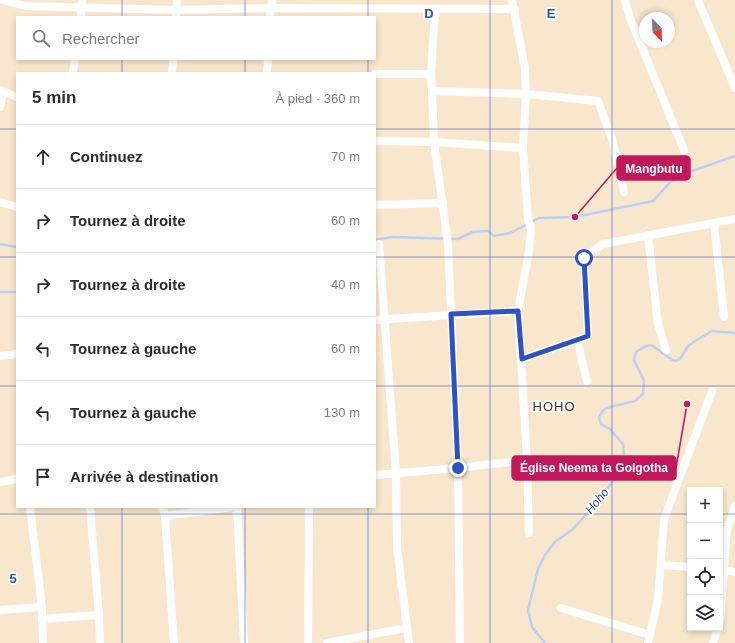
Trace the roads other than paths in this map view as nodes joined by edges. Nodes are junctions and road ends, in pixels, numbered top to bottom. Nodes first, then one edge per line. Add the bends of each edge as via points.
1 (2, 0) edge
2 (177, 0) edge
3 (512, 0) edge
4 (625, 0) edge
5 (698, 0) edge
6 (82, 4) edge
7 (271, 4) edge
8 (435, 9) junction
9 (514, 10) junction
10 (176, 13) edge
11 (81, 16) edge
12 (270, 16) edge
13 (75, 60) edge
14 (173, 60) edge
15 (268, 60) edge
16 (73, 72) edge
17 (172, 72) edge
18 (267, 72) edge
19 (376, 74) edge
20 (431, 74) junction
21 (735, 88) edge
22 (1, 91) edge
23 (432, 91) junction
24 (526, 94) junction
25 (16, 97) edge
26 (0, 107) edge
27 (376, 141) edge
28 (434, 142) junction
29 (523, 148) junction
30 (684, 150) dead end
31 (624, 192) dead end
32 (0, 202) edge
33 (443, 203) junction
34 (16, 206) edge
35 (376, 206) edge
36 (735, 219) edge
37 (714, 223) junction
38 (648, 235) junction
39 (379, 244) dead end
40 (518, 311) junction
41 (451, 314) junction
42 (724, 317) dead end
43 (385, 319) junction
44 (376, 320) edge
45 (577, 340) junction
46 (666, 350) dead end
47 (16, 354) edge
48 (0, 356) edge
49 (522, 359) junction
50 (587, 382) dead end
51 (712, 391) dead end
52 (527, 460) junction
53 (458, 468) junction
54 (396, 474) junction
55 (376, 476) edge
56 (16, 479) edge
57 (0, 482) edge
58 (735, 506) edge
59 (30, 508) edge
60 (90, 508) edge
61 (163, 508) edge
62 (225, 508) edge
63 (237, 508) edge
64 (309, 508) edge
65 (165, 516) junction
66 (529, 533) dead end
67 (723, 562) edge
68 (661, 565) junction
69 (687, 568) edge
70 (723, 570) edge
71 (735, 572) edge
72 (42, 607) junction
73 (561, 608) dead end
74 (0, 610) edge
75 (99, 616) junction
76 (42, 619) junction
77 (406, 628) junction
78 (717, 631) edge
79 (649, 639) edge
80 (43, 643) edge
81 (100, 643) edge
82 (174, 643) edge
83 (244, 643) edge
84 (308, 643) edge
85 (328, 643) edge
86 (409, 643) edge
87 (460, 643) edge
88 (713, 643) edge

1 - 6 street via 25,6
2 - 10 street
3 - 9 street
4 - 30 street
5 - 21 street
6 - 10 street
6 - 11 street
7 - 8 street
7 - 10 street
7 - 12 street
8 - 9 street
8 - 20 street
9 - 24 street via 525,69
13 - 16 street
14 - 17 street
15 - 18 street
19 - 20 street
20 - 23 street
22 - 25 street
22 - 26 street
23 - 24 street
23 - 28 street
24 - 29 street
24 - 31 street via 598,101 613,142
27 - 28 street
28 - 29 street
28 - 33 street
29 - 40 street via 529,251
32 - 34 street
33 - 35 street
33 - 41 street via 448,244
36 - 37 street
37 - 38 street
37 - 42 street
38 - 45 street via 603,244 584,258 588,336
38 - 46 street via 658,324
39 - 43 street
40 - 41 street
40 - 49 street
41 - 43 street
41 - 53 street
43 - 44 street
43 - 54 street
45 - 49 street
45 - 50 street
47 - 48 street
49 - 52 street
51 - 68 street via 664,519
52 - 53 street
52 - 66 street
53 - 54 street
53 - 87 street
54 - 55 street
54 - 77 street via 397,547
56 - 57 street
58 - 67 street via 727,530
59 - 72 street
60 - 75 street
61 - 65 street
62 - 65 street
63 - 83 street
64 - 84 street
65 - 82 street
68 - 69 street
68 - 79 street via 658,599
70 - 71 street
72 - 74 street
72 - 76 street
73 - 79 street
75 - 76 street
75 - 81 street
76 - 80 street
77 - 85 street
77 - 86 street
78 - 88 street

